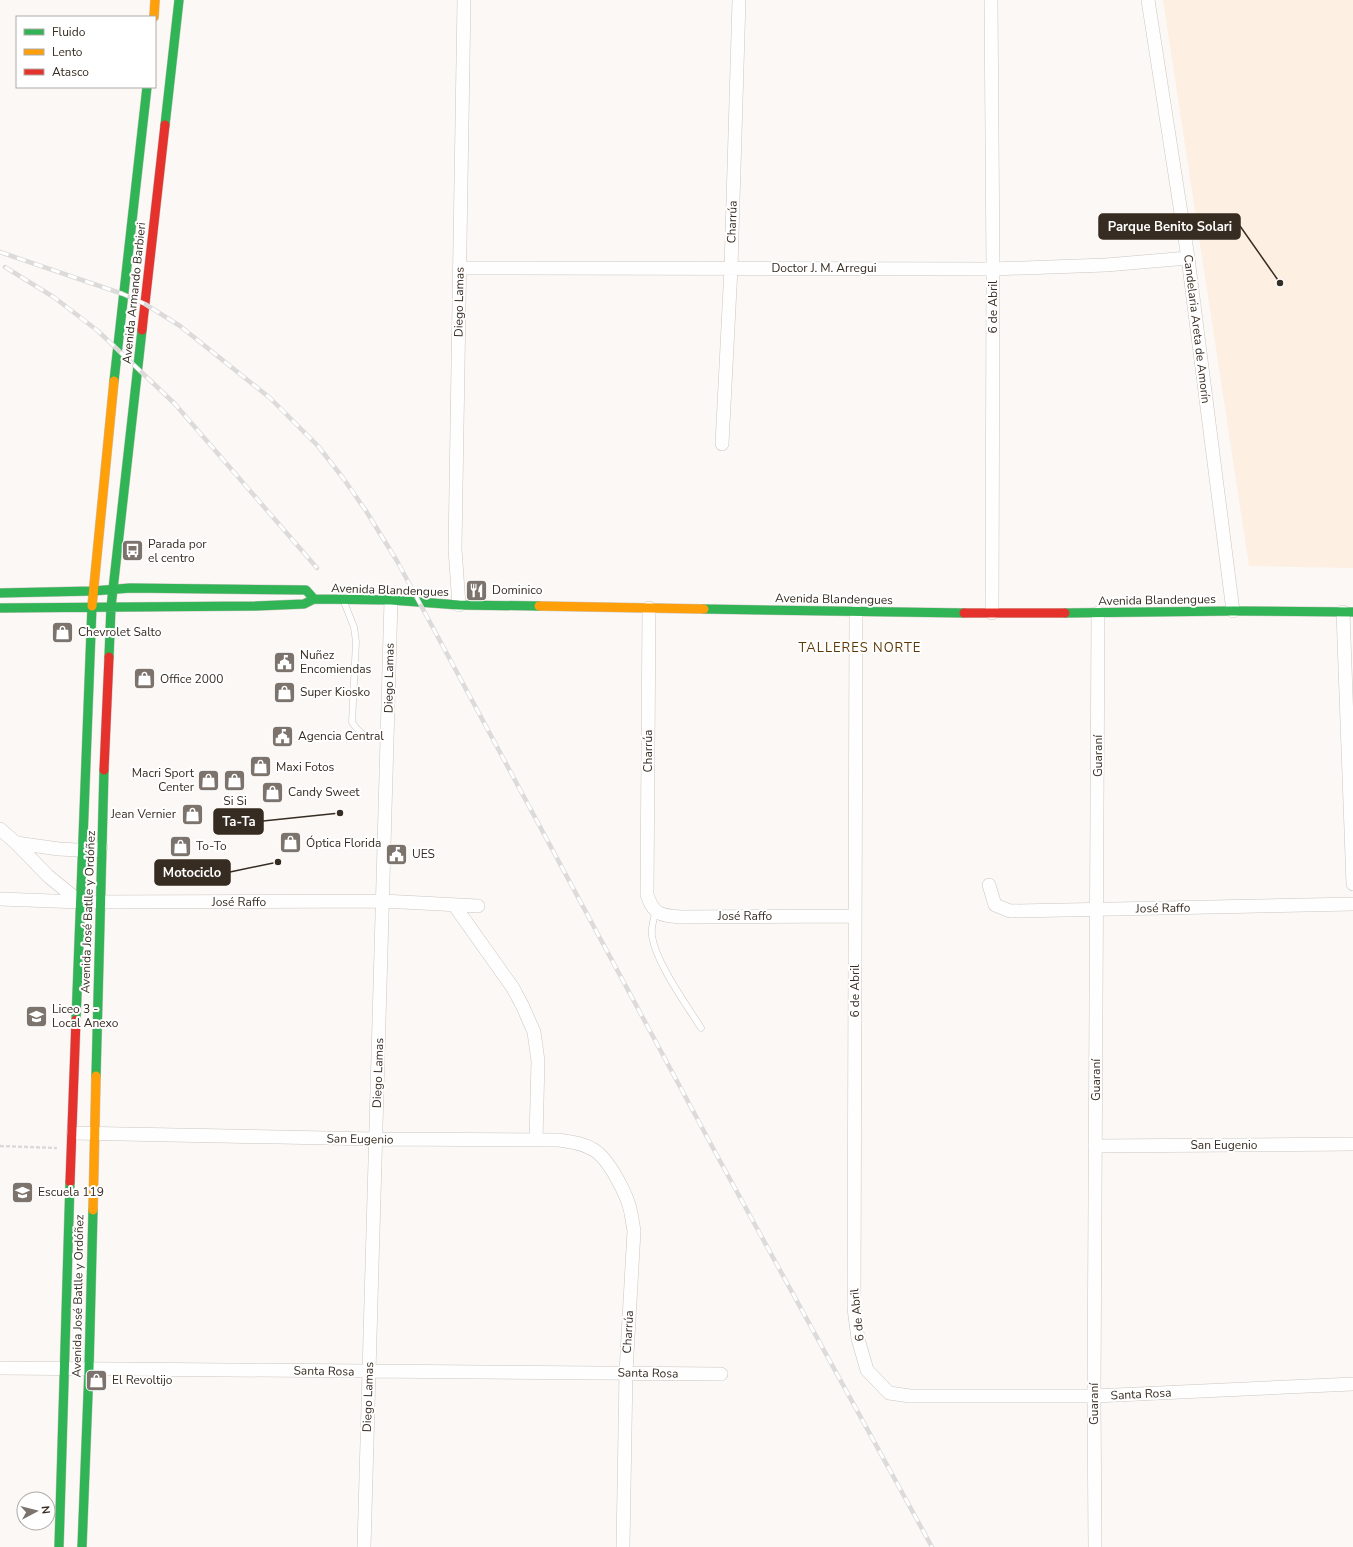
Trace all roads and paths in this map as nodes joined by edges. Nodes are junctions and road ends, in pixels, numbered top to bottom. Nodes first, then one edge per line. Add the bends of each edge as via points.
1 (155, 0) edge
2 (179, 0) edge
3 (464, 0) edge
4 (739, 0) edge
5 (991, 0) edge
6 (1148, 0) edge
7 (154, 16) edge
8 (147, 88) edge
9 (1188, 258) junction
10 (459, 268) junction
11 (731, 268) junction
12 (993, 269) junction
13 (722, 444) dead end
14 (112, 590) junction
15 (93, 591) junction
16 (0, 593) edge
17 (314, 599) junction
18 (343, 599) junction
19 (391, 600) junction
20 (459, 605) junction
21 (93, 607) junction
22 (110, 607) junction
23 (0, 608) edge
24 (649, 608) junction
25 (856, 611) junction
26 (1233, 611) junction
27 (1348, 612) edge
28 (992, 613) junction
29 (1098, 613) junction
30 (387, 738) junction
31 (0, 829) edge
32 (16, 843) junction
33 (101, 847) junction
34 (82, 851) junction
35 (1353, 884) edge
36 (989, 885) dead end
37 (0, 899) edge
38 (383, 901) junction
39 (80, 902) junction
40 (100, 902) junction
41 (454, 904) junction
42 (1353, 904) edge
43 (478, 906) dead end
44 (1097, 909) junction
45 (656, 912) junction
46 (855, 916) junction
47 (701, 1028) dead end
48 (73, 1133) junction
49 (95, 1133) junction
50 (376, 1139) junction
51 (536, 1140) junction
52 (1353, 1144) edge
53 (0, 1146) edge
54 (1095, 1146) junction
55 (72, 1148) junction
56 (623, 1191) joint
57 (65, 1367) junction
58 (0, 1368) edge
59 (88, 1369) junction
60 (867, 1370) joint
61 (369, 1372) junction
62 (626, 1372) junction
63 (720, 1374) dead end
64 (1353, 1384) edge
65 (1094, 1396) junction
66 (59, 1547) edge
67 (82, 1547) edge
68 (364, 1547) edge
69 (623, 1547) edge
70 (1095, 1547) edge

1 - 7 street
2 - 14 street, Avenida Armando Barbieri
3 - 10 street, Diego Lamas
4 - 11 street, Charrúa
5 - 12 street, 6 de Abril
6 - 9 street, Candelaria Areta de Amorín
8 - 15 street, Avenida Armando Barbieri via 122,301
9 - 12 street, Doctor J. M. Arregui via 1106,265
9 - 26 street, Candelaria Areta de Amorín
10 - 11 street, Doctor J. M. Arregui
10 - 20 street, Diego Lamas via 455,550
11 - 12 street, Doctor J. M. Arregui
11 - 13 street, Charrúa
12 - 28 street, 6 de Abril
14 - 15 street, Avenida Blandengues
14 - 17 street, Avenida Blandengues via 306,590
14 - 22 street, Avenida José Batlle y Ordóñez
15 - 16 street, Avenida Blandengues
15 - 21 street, Avenida José Batlle y Ordóñez
17 - 18 street, Avenida Blandengues
17 - 22 street, Avenida Blandengues via 304,604
18 - 19 street, Avenida Blandengues
18 - 30 lane via 354,627 356,642 352,722 358,732 367,736
19 - 20 street, Avenida Blandengues
19 - 30 street, Diego Lamas
20 - 24 street, Avenida Blandengues
21 - 22 street, Avenida Blandengues
21 - 23 street, Avenida Blandengues
21 - 34 street, Avenida José Batlle y Ordóñez
22 - 33 street, Avenida José Batlle y Ordóñez
24 - 25 street, Avenida Blandengues
24 - 45 street, Charrúa via 647,895
25 - 28 street, Avenida Blandengues
25 - 46 street, 6 de Abril
26 - 27 street, Avenida Blandengues
26 - 29 street, Avenida Blandengues
27 - 35 street
28 - 29 street, Avenida Blandengues
29 - 44 street, Guaraní
30 - 38 street, Diego Lamas
31 - 32 street
32 - 34 street
32 - 39 street via 48,876
33 - 34 street via 96,851
33 - 40 street, Avenida José Batlle y Ordóñez
34 - 39 street, Avenida José Batlle y Ordóñez
36 - 44 street, José Raffo via 995,906 1010,911
37 - 39 street, José Raffo
38 - 40 street, José Raffo
38 - 41 street, José Raffo
38 - 50 street, Diego Lamas
39 - 40 street, José Raffo
39 - 48 street, Avenida José Batlle y Ordóñez
40 - 49 street, Avenida José Batlle y Ordóñez
41 - 43 street, José Raffo
41 - 51 street via 513,988 534,1032 538,1061
42 - 44 street, José Raffo
44 - 54 street, Guaraní
45 - 46 street, José Raffo via 680,916
45 - 47 lane via 651,927 655,946 670,979
46 - 60 street, 6 de Abril via 854,1308 858,1339
48 - 49 street, San Eugenio
48 - 55 street, Avenida José Batlle y Ordóñez
49 - 50 street, San Eugenio
49 - 59 street, Avenida José Batlle y Ordóñez
50 - 51 street, San Eugenio
50 - 61 street, Diego Lamas
51 - 56 street, San Eugenio via 576,1142 595,1150 610,1167
52 - 54 street, San Eugenio
53 - 55 path
54 - 65 street, Guaraní
55 - 57 street, Avenida José Batlle y Ordóñez
56 - 62 street, Charrúa via 631,1211 634,1231
57 - 58 street, Santa Rosa
57 - 59 street, Santa Rosa
57 - 66 street, Avenida José Batlle y Ordóñez
59 - 61 street, Santa Rosa
59 - 67 street, Avenida José Batlle y Ordóñez
60 - 65 street, Santa Rosa via 889,1393 910,1396
61 - 62 street, Santa Rosa
61 - 68 street, Diego Lamas
62 - 63 street, Santa Rosa
62 - 69 street, Charrúa
64 - 65 street, Santa Rosa
65 - 70 street, Guaraní

